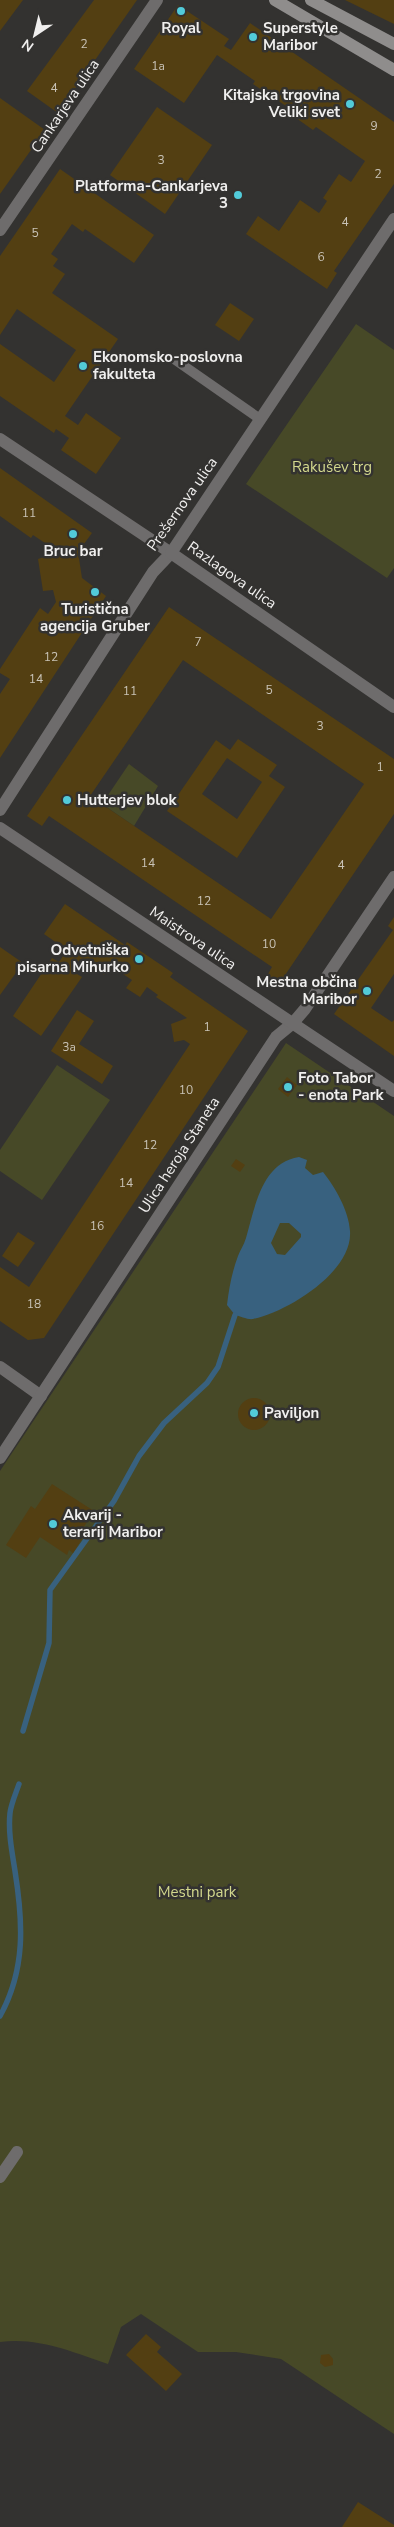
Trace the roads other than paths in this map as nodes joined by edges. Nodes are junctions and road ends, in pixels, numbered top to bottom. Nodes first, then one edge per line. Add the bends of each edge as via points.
1 (157, 0) edge
2 (275, 0) edge
3 (311, 0) edge
4 (394, 44) edge
5 (394, 70) edge
6 (394, 219) edge
7 (0, 230) edge
8 (174, 359) dead end
9 (260, 419) junction
10 (0, 439) edge
11 (171, 553) junction
12 (394, 707) edge
13 (0, 810) edge
14 (0, 828) edge
15 (394, 877) edge
16 (293, 1023) junction
17 (394, 1091) edge
18 (0, 1367) edge
19 (41, 1396) junction
20 (0, 1458) edge
21 (17, 2152) dead end
22 (0, 2177) edge

1 - 7 street, Cankarjeva ulica
2 - 5 main road
3 - 4 main road
6 - 9 street, Prešernova ulica
8 - 9 lane
9 - 11 street, Prešernova ulica
10 - 11 street, Razlagova ulica
11 - 12 street, Razlagova ulica
11 - 13 street, Prešernova ulica via 153,572
14 - 16 street, Maistrova ulica
15 - 16 street, Ulica heroja Staneta
16 - 17 street, Maistrova ulica
16 - 19 street, Ulica heroja Staneta via 276,1037
18 - 19 street
19 - 20 street, Ulica heroja Staneta
21 - 22 street

